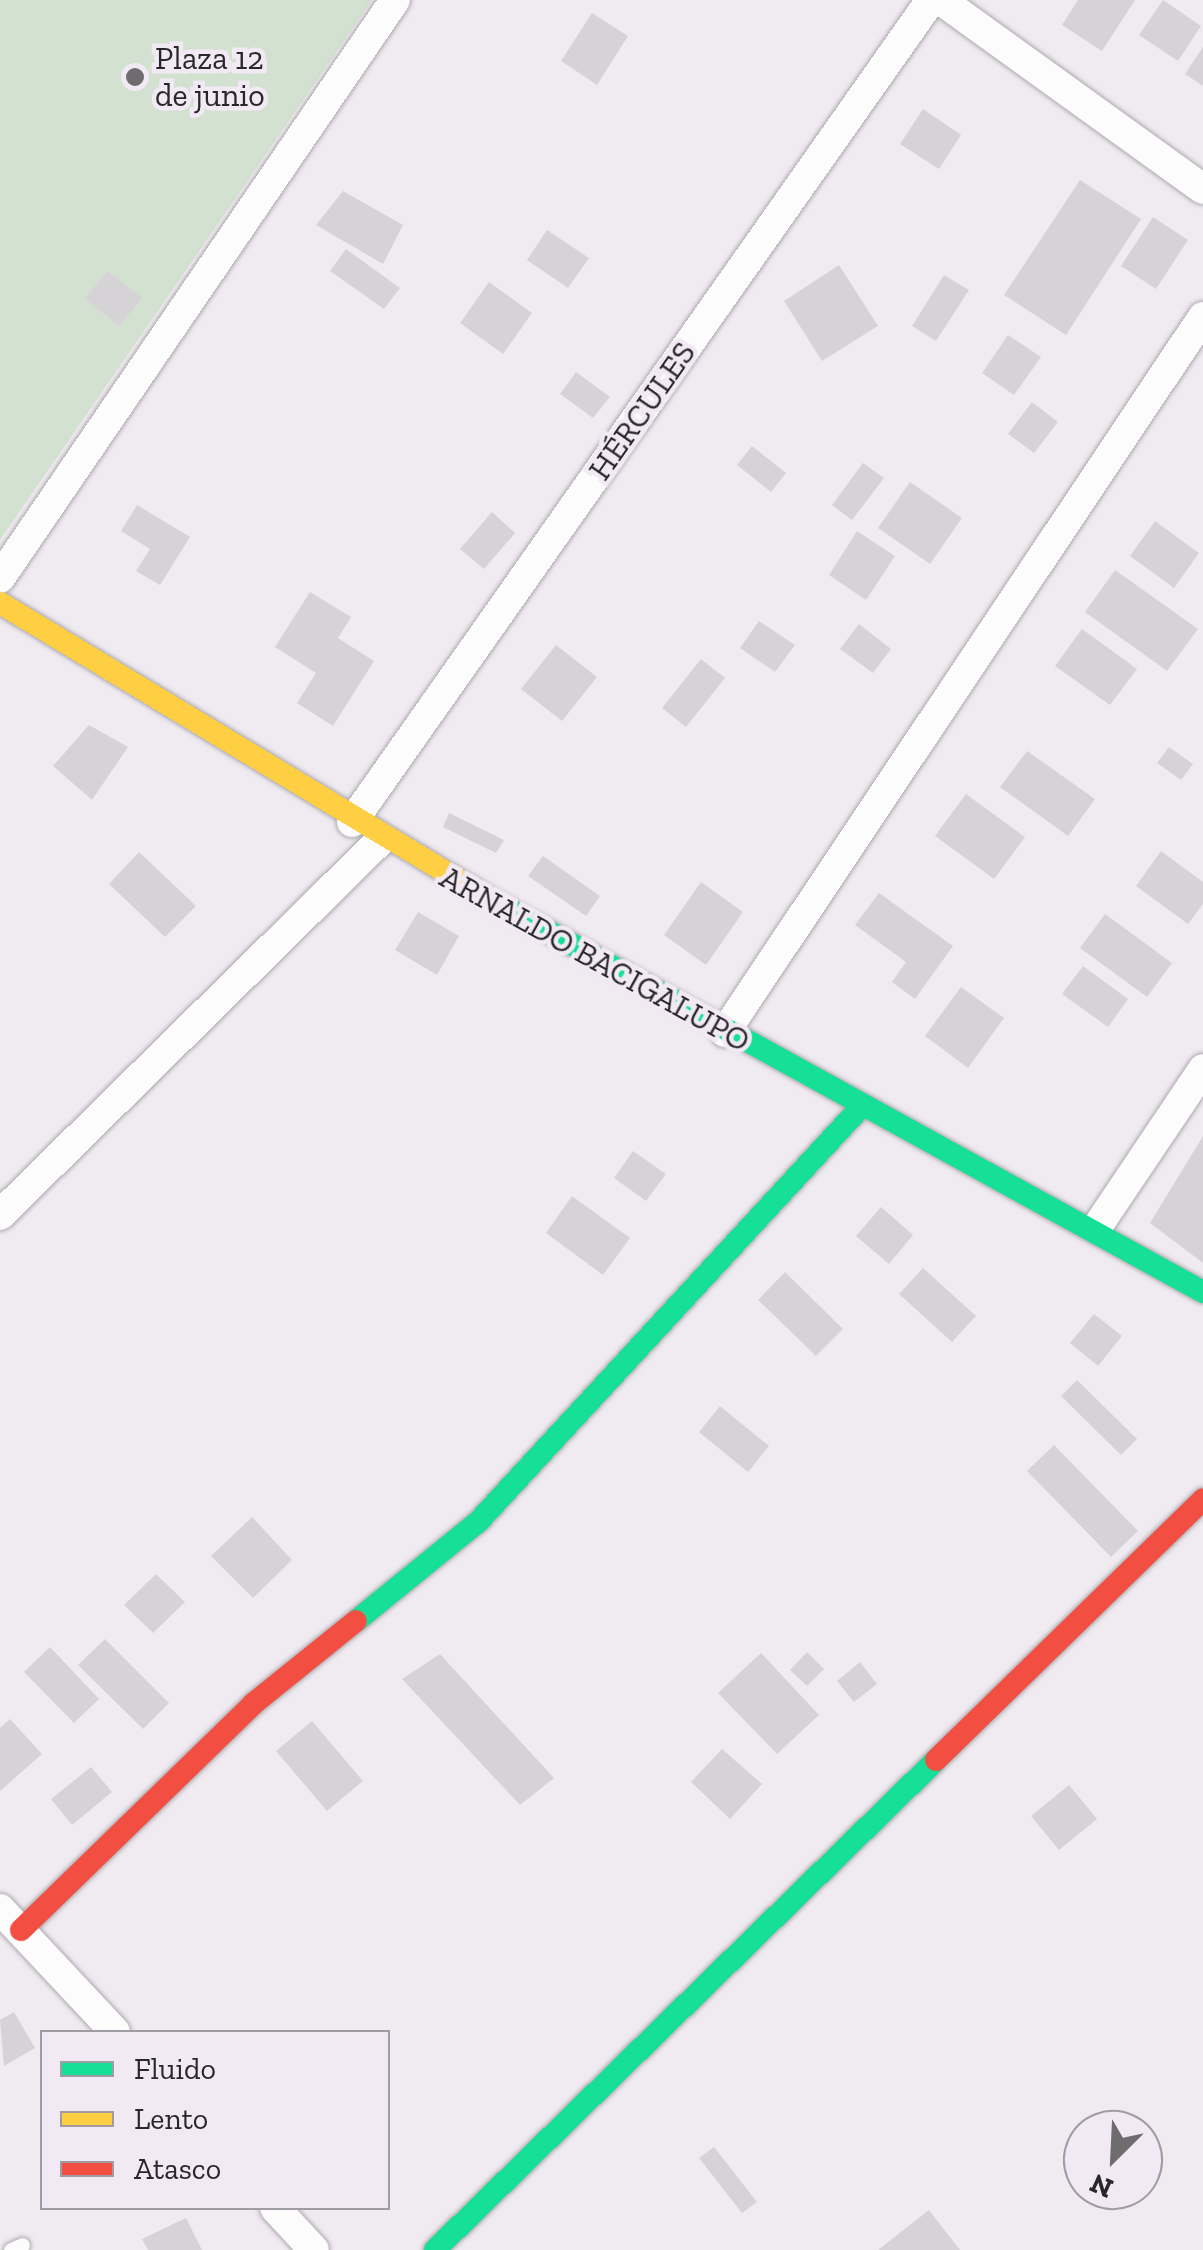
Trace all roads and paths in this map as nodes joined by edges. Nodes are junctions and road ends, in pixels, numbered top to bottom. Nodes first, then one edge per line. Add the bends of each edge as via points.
1 (395, 0) edge
2 (932, 0) edge
3 (940, 0) edge
4 (1203, 189) edge
5 (1203, 317) edge
6 (0, 578) edge
7 (0, 603) edge
8 (352, 822) junction
9 (382, 839) junction
10 (725, 1032) junction
11 (1203, 1069) edge
12 (860, 1108) junction
13 (0, 1214) edge
14 (1097, 1228) junction
15 (1203, 1292) edge
16 (1203, 1499) edge
17 (10, 1919) edge
18 (113, 2030) edge
19 (277, 2210) edge
20 (314, 2250) edge
21 (435, 2250) edge

1 - 6 street
2 - 8 street, HÉRCULES
3 - 4 street
5 - 10 street
7 - 8 street, ARNALDO BACIGALUPO
8 - 9 street, ARNALDO BACIGALUPO
9 - 10 street, ARNALDO BACIGALUPO
9 - 13 street
10 - 12 street, ARNALDO BACIGALUPO
11 - 14 street
12 - 14 street, ARNALDO BACIGALUPO
12 - 17 street via 478,1522 253,1704
14 - 15 street, ARNALDO BACIGALUPO
16 - 21 street
17 - 18 street
19 - 20 street

